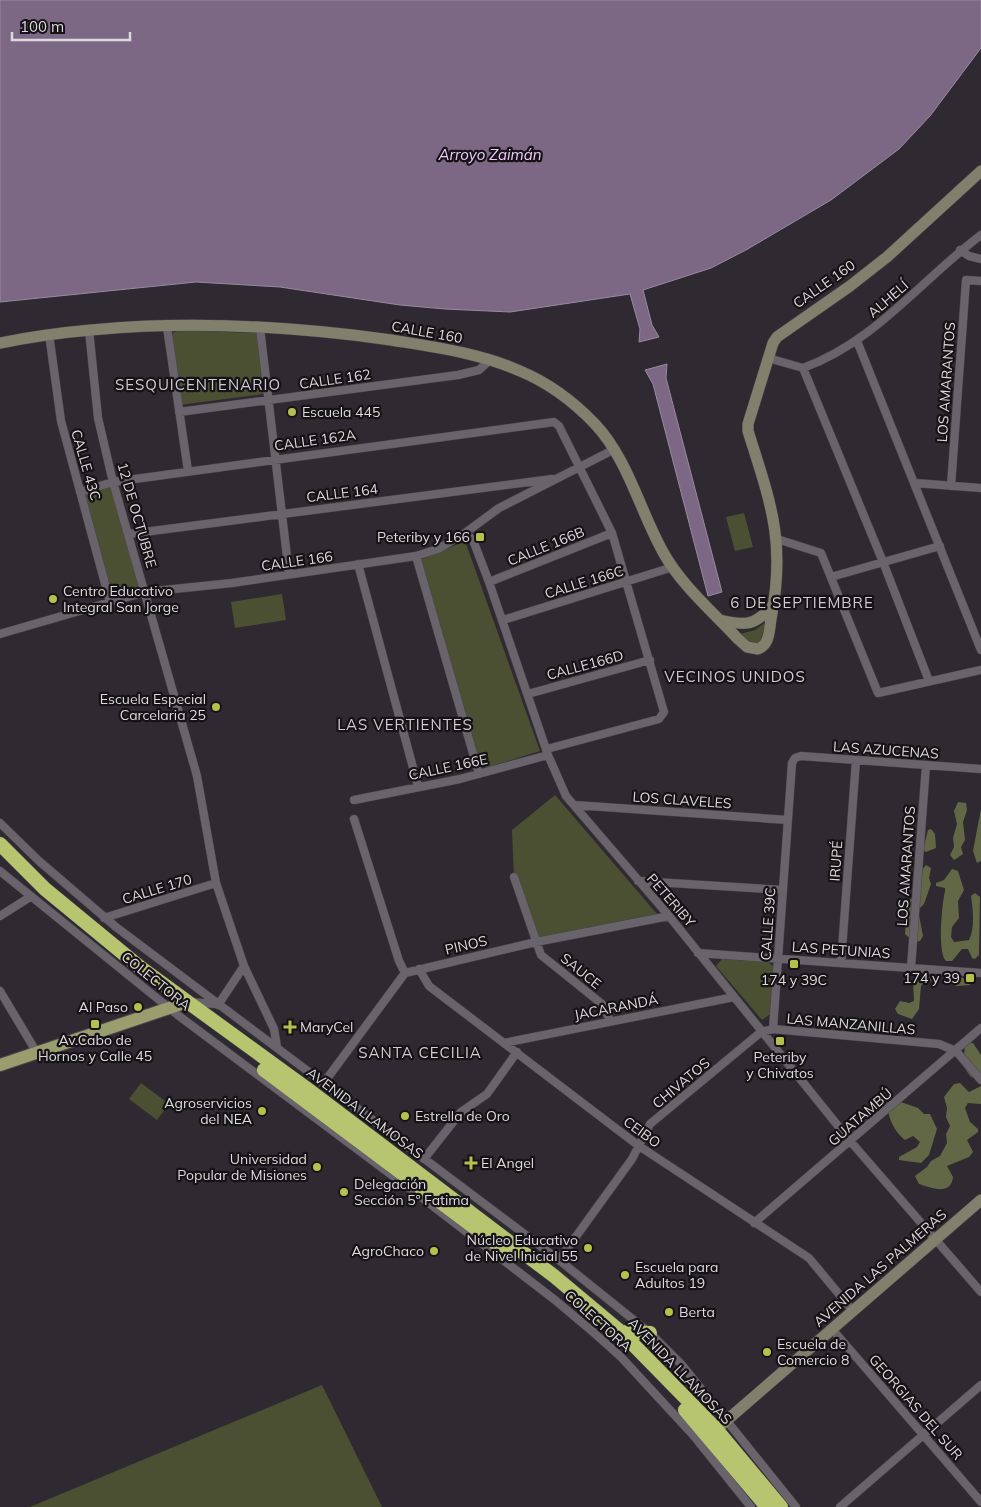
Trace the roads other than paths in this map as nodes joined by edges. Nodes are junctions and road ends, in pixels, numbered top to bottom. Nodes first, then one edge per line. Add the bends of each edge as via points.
1 (981, 171) edge
2 (981, 235) edge
3 (960, 250) junction
4 (981, 259) edge
5 (981, 281) edge
6 (167, 327) junction
7 (260, 328) junction
8 (89, 330) junction
9 (49, 334) junction
10 (857, 341) junction
11 (0, 343) edge
12 (768, 358) junction
13 (490, 360) junction
14 (803, 368) junction
15 (268, 400) junction
16 (179, 412) junction
17 (615, 449) junction
18 (274, 458) junction
19 (580, 468) junction
20 (188, 471) junction
21 (559, 478) junction
22 (113, 482) junction
23 (915, 483) junction
24 (951, 486) junction
25 (981, 488) edge
26 (80, 492) junction
27 (283, 514) junction
28 (465, 533) junction
29 (612, 533) junction
30 (129, 534) junction
31 (778, 539) junction
32 (940, 546) junction
33 (416, 556) junction
34 (883, 562) junction
35 (358, 564) junction
36 (673, 567) junction
37 (289, 574) junction
38 (831, 577) junction
39 (490, 582) junction
40 (626, 582) junction
41 (145, 592) junction
42 (110, 602) junction
43 (774, 603) junction
44 (503, 620) junction
45 (720, 620) junction
46 (0, 634) edge
47 (981, 650) edge
48 (650, 660) junction
49 (981, 670) edge
50 (929, 681) junction
51 (528, 694) junction
52 (547, 752) junction
53 (856, 760) junction
54 (792, 763) joint
55 (926, 765) junction
56 (981, 769) edge
57 (479, 774) junction
58 (418, 786) junction
59 (354, 800) dead end
60 (575, 805) junction
61 (354, 819) dead end
62 (788, 820) junction
63 (0, 823) edge
64 (0, 844) edge
65 (0, 856) edge
66 (0, 871) edge
67 (514, 877) dead end
68 (638, 881) junction
69 (216, 883) junction
70 (783, 890) junction
71 (30, 897) junction
72 (0, 916) edge
73 (669, 916) junction
74 (104, 918) junction
75 (536, 942) junction
76 (698, 953) junction
77 (778, 958) junction
78 (841, 963) junction
79 (244, 966) junction
80 (911, 968) junction
81 (419, 969) junction
82 (404, 973) junction
83 (981, 973) edge
84 (0, 991) edge
85 (734, 997) junction
86 (218, 1004) junction
87 (178, 1006) junction
88 (610, 1020) junction
89 (981, 1028) edge
90 (773, 1029) junction
91 (761, 1032) junction
92 (504, 1043) junction
93 (277, 1047) junction
94 (956, 1051) junction
95 (517, 1052) junction
96 (37, 1053) junction
97 (0, 1065) edge
98 (981, 1080) edge
99 (323, 1084) junction
100 (302, 1093) junction
101 (851, 1142) junction
102 (639, 1146) junction
103 (424, 1159) junction
104 (981, 1200) edge
105 (754, 1223) junction
106 (936, 1239) junction
107 (488, 1244) junction
108 (559, 1260) junction
109 (981, 1292) edge
110 (853, 1311) junction
111 (832, 1329) junction
112 (621, 1332) junction
113 (650, 1333) junction
114 (981, 1386) edge
115 (682, 1406) junction
116 (727, 1420) junction
117 (684, 1425) junction
118 (923, 1435) junction
119 (708, 1436) junction
120 (731, 1454) junction
121 (981, 1502) edge
122 (751, 1507) edge
123 (767, 1507) edge
124 (781, 1507) edge
125 (796, 1507) edge
126 (840, 1507) edge

1 - 12 main road, CALLE 160 via 886,257 784,331 773,343
2 - 3 street, ALHELÍ
3 - 4 street
3 - 10 street, ALHELÍ via 893,314
5 - 24 street, LOS AMARANTOS via 966,280
6 - 7 main road, CALLE 160
6 - 8 main road, CALLE 160
6 - 16 street
7 - 13 main road, CALLE 160 via 372,338
7 - 15 street
8 - 9 main road, CALLE 160
8 - 22 street, 12 DE OCTUBRE via 98,418
9 - 11 main road, CALLE 160
9 - 26 street, CALLE 43C via 60,420
10 - 14 street, ALHELÍ
10 - 23 street
12 - 14 street
12 - 31 main road, CALLE 160 via 749,417 748,432
13 - 15 street, CALLE 162 via 479,370 458,375
13 - 17 main road, CALLE 160 via 520,370 560,393 597,426
14 - 34 street
15 - 16 street, CALLE 162
15 - 18 street
16 - 20 street
17 - 19 street, CALLE 166
17 - 36 main road, CALLE 160
18 - 19 street, CALLE 162A via 554,422
18 - 20 street, CALLE 162A
18 - 27 street
19 - 21 street, CALLE 166
19 - 29 street
20 - 22 street, CALLE 162A
21 - 27 street, CALLE 164
21 - 28 street, CALLE 166 via 499,508
22 - 26 street, CALLE 162A
22 - 30 street, 12 DE OCTUBRE
23 - 24 street
23 - 32 street
24 - 25 street
26 - 42 street, CALLE 43C
27 - 30 street, CALLE 164
27 - 37 street
28 - 33 street, CALLE 166 via 438,549
28 - 39 street, PETERIBY via 473,540
29 - 39 street, CALLE 166B
29 - 40 street
30 - 41 street, 12 DE OCTUBRE
31 - 38 street via 821,553
31 - 43 main road, CALLE 160
32 - 34 street
32 - 47 street
33 - 35 street, CALLE 166
33 - 57 street
34 - 38 street
34 - 50 street
35 - 37 street, CALLE 166
35 - 58 street
36 - 40 street, CALLE 166C
36 - 45 main road, CALLE 160
37 - 41 street, CALLE 166
38 - 50 street via 878,693
39 - 44 street, PETERIBY
40 - 44 street, CALLE 166C
40 - 48 street
41 - 42 street, CALLE 166
41 - 69 street, 12 DE OCTUBRE via 197,776
42 - 46 street, CALLE 166
43 - 45 main road via 763,617 752,623
43 - 45 main road, CALLE 160 via 767,642 758,649 747,647
44 - 51 street, PETERIBY
48 - 51 street, CALLE166D
48 - 52 street, CALLE 166E via 664,712 659,720
49 - 50 street
51 - 52 street, PETERIBY
52 - 57 street, CALLE 166E
52 - 60 street, PETERIBY via 560,785
53 - 54 street, LAS AZUCENAS via 801,756
53 - 55 street, LAS AZUCENAS
53 - 78 street, IRUPÉ
54 - 62 street, CALLE 39C
55 - 56 street, LAS AZUCENAS
55 - 80 street, LOS AMARANTOS
57 - 58 street, CALLE 166E
58 - 59 street, CALLE 166E
60 - 62 street, LOS CLAVELES
60 - 68 street, PETERIBY
61 - 82 street
62 - 70 street, CALLE 39C
63 - 74 street
64 - 87 highway, AVENIDA LLAMOSAS via 45,888 141,968
65 - 87 highway, AVENIDA LLAMOSAS via 37,893
66 - 71 street, COLECTORA
67 - 75 street, SAUCE
68 - 70 street
68 - 73 street, PETERIBY
69 - 74 street, CALLE 170
69 - 79 street, 12 DE OCTUBRE
70 - 77 street, CALLE 39C
71 - 72 street
71 - 87 street, COLECTORA
73 - 75 street, PINOS
73 - 76 street, PETERIBY
74 - 86 street, COLECTORA
75 - 81 street, PINOS
75 - 88 street, SAUCE via 541,955 602,1004
76 - 77 street, LAS PETUNIAS
76 - 85 street, PETERIBY
77 - 78 street, LAS PETUNIAS
77 - 90 street, CALLE 39C
78 - 80 street, LAS PETUNIAS
79 - 86 street
79 - 93 street, 12 DE OCTUBRE via 274,1029
80 - 83 street, LAS PETUNIAS
81 - 82 street, PINOS
81 - 92 street, CEIBO via 429,986
82 - 99 street
84 - 96 street
85 - 88 street, JACARANDÁ
85 - 91 street, PETERIBY
86 - 87 street, COLECTORA
86 - 93 street, COLECTORA
87 - 96 main road
87 - 100 highway, AVENIDA LLAMOSAS
88 - 92 street, JACARANDÁ
89 - 94 street, GUATAMBÚ
90 - 91 street, LAS MANZANILLAS
90 - 94 street, LAS MANZANILLAS via 939,1044
91 - 101 street, PETERIBY
91 - 102 street, CHIVATOS via 650,1124
92 - 95 street, CEIBO
93 - 100 street, COLECTORA
94 - 98 street
94 - 101 street, GUATAMBÚ
95 - 102 street, CEIBO
95 - 103 street via 487,1094 461,1112
96 - 97 main road
99 - 100 street, COLECTORA
99 - 103 street, COLECTORA
100 - 107 highway, AVENIDA LLAMOSAS
100 - 112 highway, AVENIDA LLAMOSAS via 554,1276
101 - 105 street, GUATAMBÚ
101 - 106 street, PETERIBY
102 - 105 street, CEIBO
102 - 108 street, CHIVATOS
103 - 108 street, COLECTORA
104 - 106 main road, AVENIDA LAS PALMERAS
105 - 110 street, CEIBO via 809,1258
106 - 109 street, PETERIBY
106 - 110 main road, AVENIDA LAS PALMERAS
107 - 115 highway, AVENIDA LLAMOSAS via 545,1278 616,1338
107 - 117 street, COLECTORA via 621,1357
108 - 113 street, COLECTORA
110 - 111 main road, AVENIDA LAS PALMERAS
111 - 116 main road, AVENIDA LAS PALMERAS
111 - 118 street, GEORGIAS DEL SUR
112 - 113 highway
112 - 119 highway, AVENIDA LLAMOSAS
113 - 116 street, COLECTORA via 682,1365
114 - 118 street
115 - 117 street
115 - 119 highway, AVENIDA LLAMOSAS
116 - 119 main road, AVENIDA LAS PALMERAS
116 - 120 street, COLECTORA
117 - 119 street, COLECTORA
118 - 121 street, GEORGIAS DEL SUR
118 - 126 street
119 - 120 highway, AVENIDA LLAMOSAS
120 - 122 street, COLECTORA
120 - 123 highway, AVENIDA LLAMOSAS
120 - 124 highway, AVENIDA LLAMOSAS
120 - 125 street, COLECTORA

